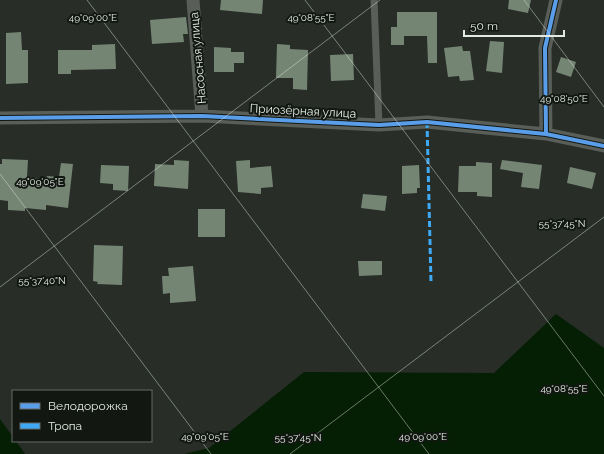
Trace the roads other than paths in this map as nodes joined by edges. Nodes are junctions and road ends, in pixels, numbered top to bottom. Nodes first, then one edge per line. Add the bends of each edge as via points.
1 (193, 0) edge
2 (374, 0) edge
3 (556, 0) edge
4 (202, 116) junction
5 (0, 118) edge
6 (379, 125) junction
7 (546, 134) junction
8 (604, 146) edge

1 - 4 street, Насосная улица
2 - 6 lane
3 - 7 street via 545,48
4 - 5 street, Приозёрная улица
4 - 6 street, Приозёрная улица
6 - 7 street, Приозёрная улица via 427,122
7 - 8 street, Приозёрная улица

